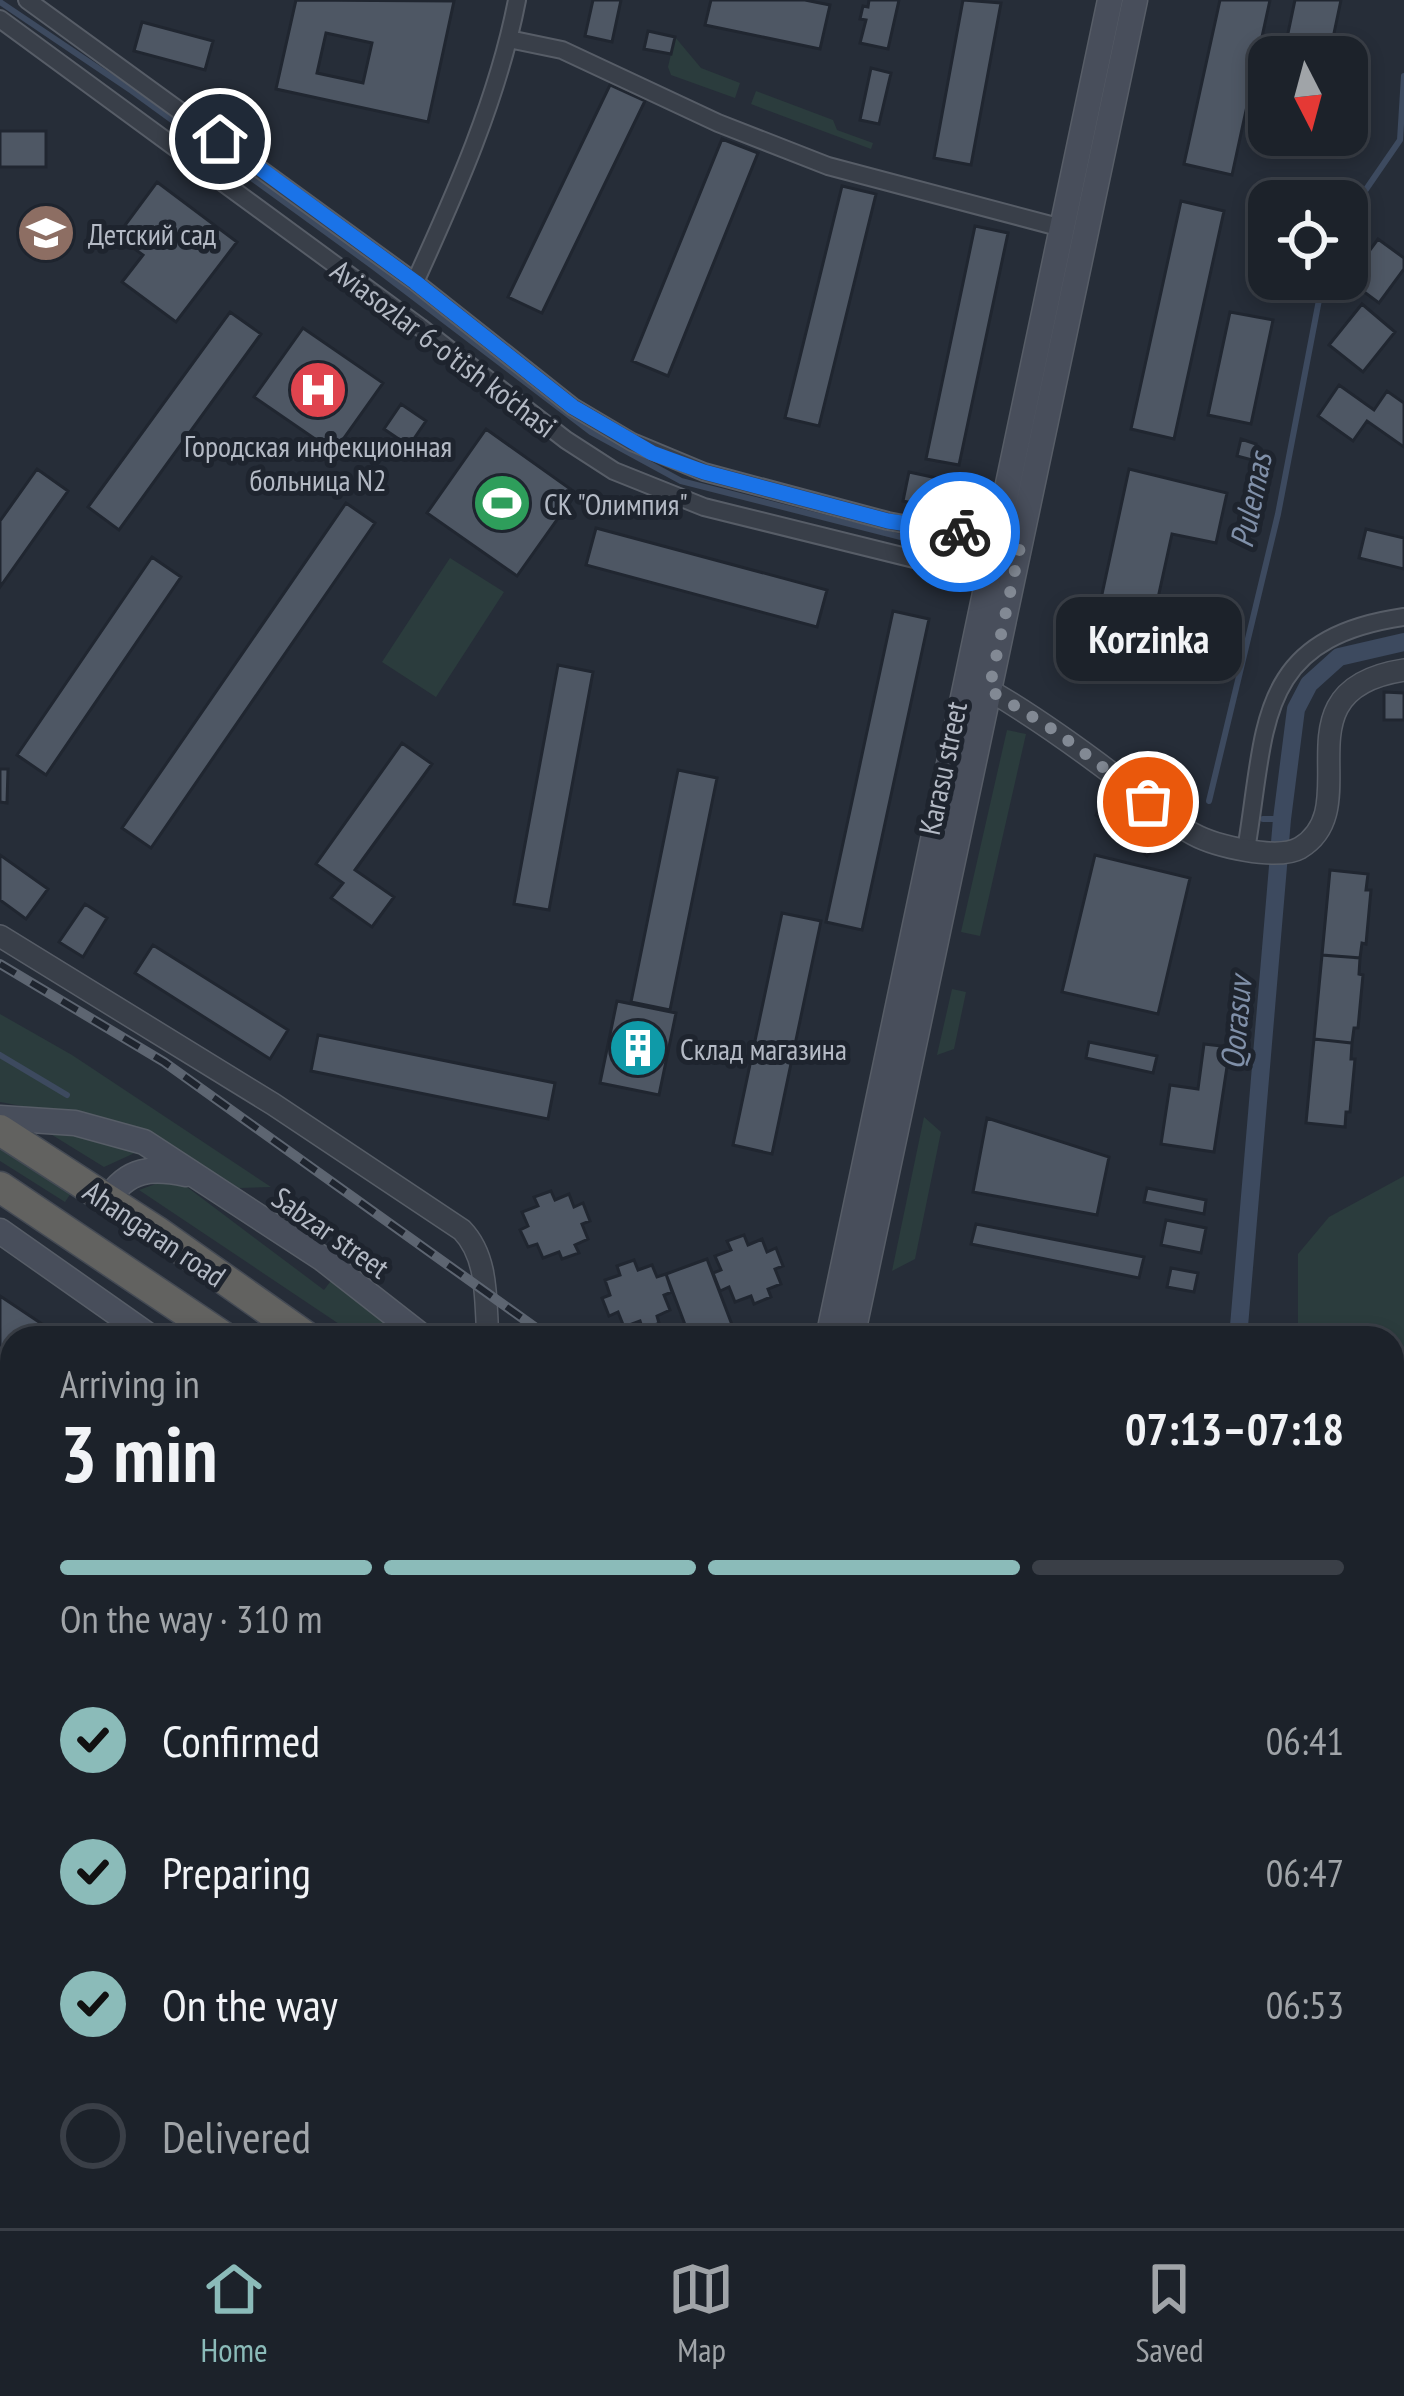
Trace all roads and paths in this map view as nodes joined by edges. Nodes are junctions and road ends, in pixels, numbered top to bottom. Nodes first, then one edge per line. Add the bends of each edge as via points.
1 (27, 0) edge
2 (517, 0) edge
3 (1110, 0) edge
4 (1135, 0) edge
5 (0, 19) edge
6 (509, 39) junction
7 (285, 205) junction
8 (1062, 228) junction
9 (415, 282) junction
10 (438, 303) junction
11 (422, 325) junction
12 (1008, 544) junction
13 (1000, 580) junction
14 (1404, 617) edge
15 (1404, 670) edge
16 (989, 690) junction
17 (1254, 851) junction
18 (0, 937) edge
19 (0, 1118) edge
20 (0, 1130) edge
21 (200, 1178) junction
22 (0, 1187) edge
23 (108, 1200) junction
24 (0, 1231) edge
25 (102, 1252) junction
26 (135, 1326) edge
27 (208, 1326) edge
28 (291, 1326) edge
29 (409, 1326) edge
30 (487, 1326) edge
31 (831, 1326) edge
32 (855, 1326) edge

1 - 7 street, Aviasozlar 6-o'tish ko'chasi
2 - 6 street
3 - 8 main road, Karasu street
4 - 12 main road, Karasu street
5 - 7 street, Aviasozlar 6-o'tish ko'chasi
6 - 8 street via 562,50 828,166
6 - 9 street via 458,189
7 - 9 street, Aviasozlar 6-o'tish ko'chasi
7 - 11 street, Aviasozlar 6-o'tish ko'chasi
8 - 12 main road, Karasu street
9 - 10 street, Aviasozlar 6-o'tish ko'chasi
10 - 11 street
10 - 12 street, Aviasozlar 6-o'tish ko'chasi via 573,407 652,453 888,521
11 - 13 street, Aviasozlar 6-o'tish ko'chasi via 578,448 655,490
12 - 13 main road, Karasu street
13 - 16 main road, Karasu street
13 - 31 main road, Karasu street
14 - 17 street via 1330,636 1287,674 1269,710
15 - 17 street via 1361,680 1346,693 1331,733 1326,804 1306,844
16 - 17 street via 1191,833
16 - 32 main road, Karasu street
18 - 30 street via 462,1230 482,1263
19 - 21 main road, Sabzar street via 108,1130 144,1142
20 - 23 highway, Ahangaran road
21 - 23 main road via 146,1170 123,1180
21 - 29 main road, Sabzar street
22 - 25 highway, Ahangaran road
23 - 25 highway
23 - 28 highway, Ahangaran road
24 - 26 main road
25 - 27 highway, Ahangaran road

